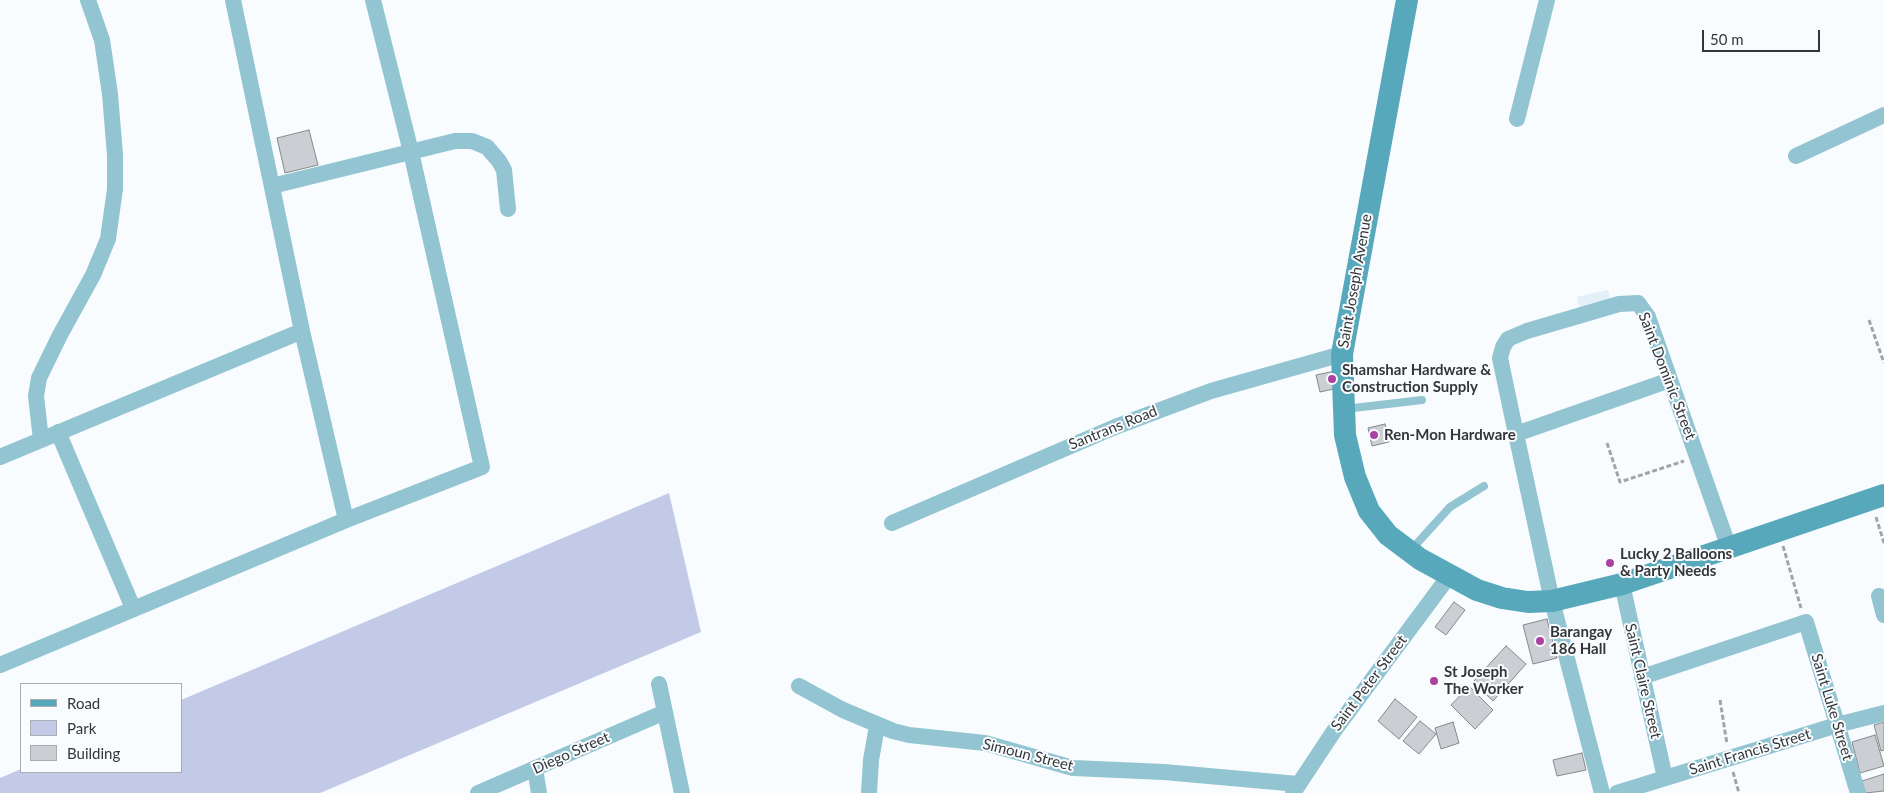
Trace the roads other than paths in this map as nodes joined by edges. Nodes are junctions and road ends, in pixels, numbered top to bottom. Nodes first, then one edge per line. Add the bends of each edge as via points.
1 (88, 0) edge
2 (233, 0) edge
3 (373, 0) edge
4 (1407, 0) edge
5 (1547, 0) edge
6 (1884, 115) edge
7 (1517, 119) dead end
8 (411, 152) junction
9 (1796, 156) dead end
10 (272, 186) junction
11 (508, 209) dead end
12 (302, 331) junction
13 (1342, 354) junction
14 (1670, 380) junction
15 (1422, 400) dead end
16 (1343, 409) junction
17 (58, 432) junction
18 (1516, 434) junction
19 (41, 440) junction
20 (0, 457) edge
21 (1484, 486) dead end
22 (1877, 497) edge
23 (346, 520) junction
24 (892, 523) dead end
25 (1729, 548) junction
26 (1410, 551) junction
27 (1449, 576) junction
28 (1622, 584) junction
29 (1879, 596) dead end
30 (1552, 601) junction
31 (132, 608) junction
32 (1884, 615) edge
33 (0, 665) edge
34 (1642, 677) junction
35 (659, 684) dead end
36 (799, 686) dead end
37 (664, 712) junction
38 (1884, 713) edge
39 (1837, 725) junction
40 (877, 726) junction
41 (534, 769) junction
42 (1665, 778) junction
43 (1295, 789) edge
44 (478, 793) edge
45 (539, 793) edge
46 (682, 793) edge
47 (869, 793) edge
48 (1602, 793) edge
49 (1617, 793) edge
50 (1858, 793) edge

1 - 19 street via 102,40 110,94 115,189 108,239 93,275 39,378 36,396
2 - 10 street
3 - 8 street
4 - 13 main road, Saint Joseph Avenue
5 - 7 street
6 - 9 street
8 - 10 street
8 - 11 street via 455,141 472,141 486,147 495,154 504,170
8 - 23 street via 482,467
10 - 12 street
12 - 17 street
12 - 23 street
13 - 16 main road, Saint Joseph Avenue
13 - 24 street, Santrans Road via 1211,391 1115,426
14 - 18 street
14 - 18 street, Saint Dominic Street via 1648,317 1638,304 1619,304 1516,334 1502,347 1500,358
14 - 25 street, Saint Dominic Street
15 - 16 lane
16 - 26 main road, Saint Joseph Avenue via 1353,468 1369,512 1388,535
17 - 19 street
17 - 31 street
18 - 30 street, Saint Dominic Street
19 - 20 street
21 - 26 lane via 1450,507
22 - 25 main road, Saint Joseph Avenue
23 - 31 street
25 - 28 main road, Saint Joseph Avenue
26 - 27 main road, Saint Joseph Avenue
27 - 30 main road, Saint Joseph Avenue via 1502,598
27 - 43 street, Saint Peter Street via 1334,730
28 - 30 main road, Saint Joseph Avenue
28 - 34 street, Saint Claire Street
29 - 32 street
30 - 48 street, Saint Dominic Street
31 - 33 street
34 - 39 street, Saint Luke Street via 1806,622
34 - 42 street, Saint Claire Street
35 - 37 street
36 - 40 street, Simoun Street
37 - 41 street, Diego Street
37 - 46 street
38 - 39 street, Saint Francis Street
39 - 42 street, Saint Francis Street
39 - 50 street, Saint Luke Street
40 - 43 street, Simoun Street via 909,735 985,743 1073,768 1164,772
40 - 47 street
41 - 44 street, Diego Street
41 - 45 street
42 - 49 street, Saint Francis Street

